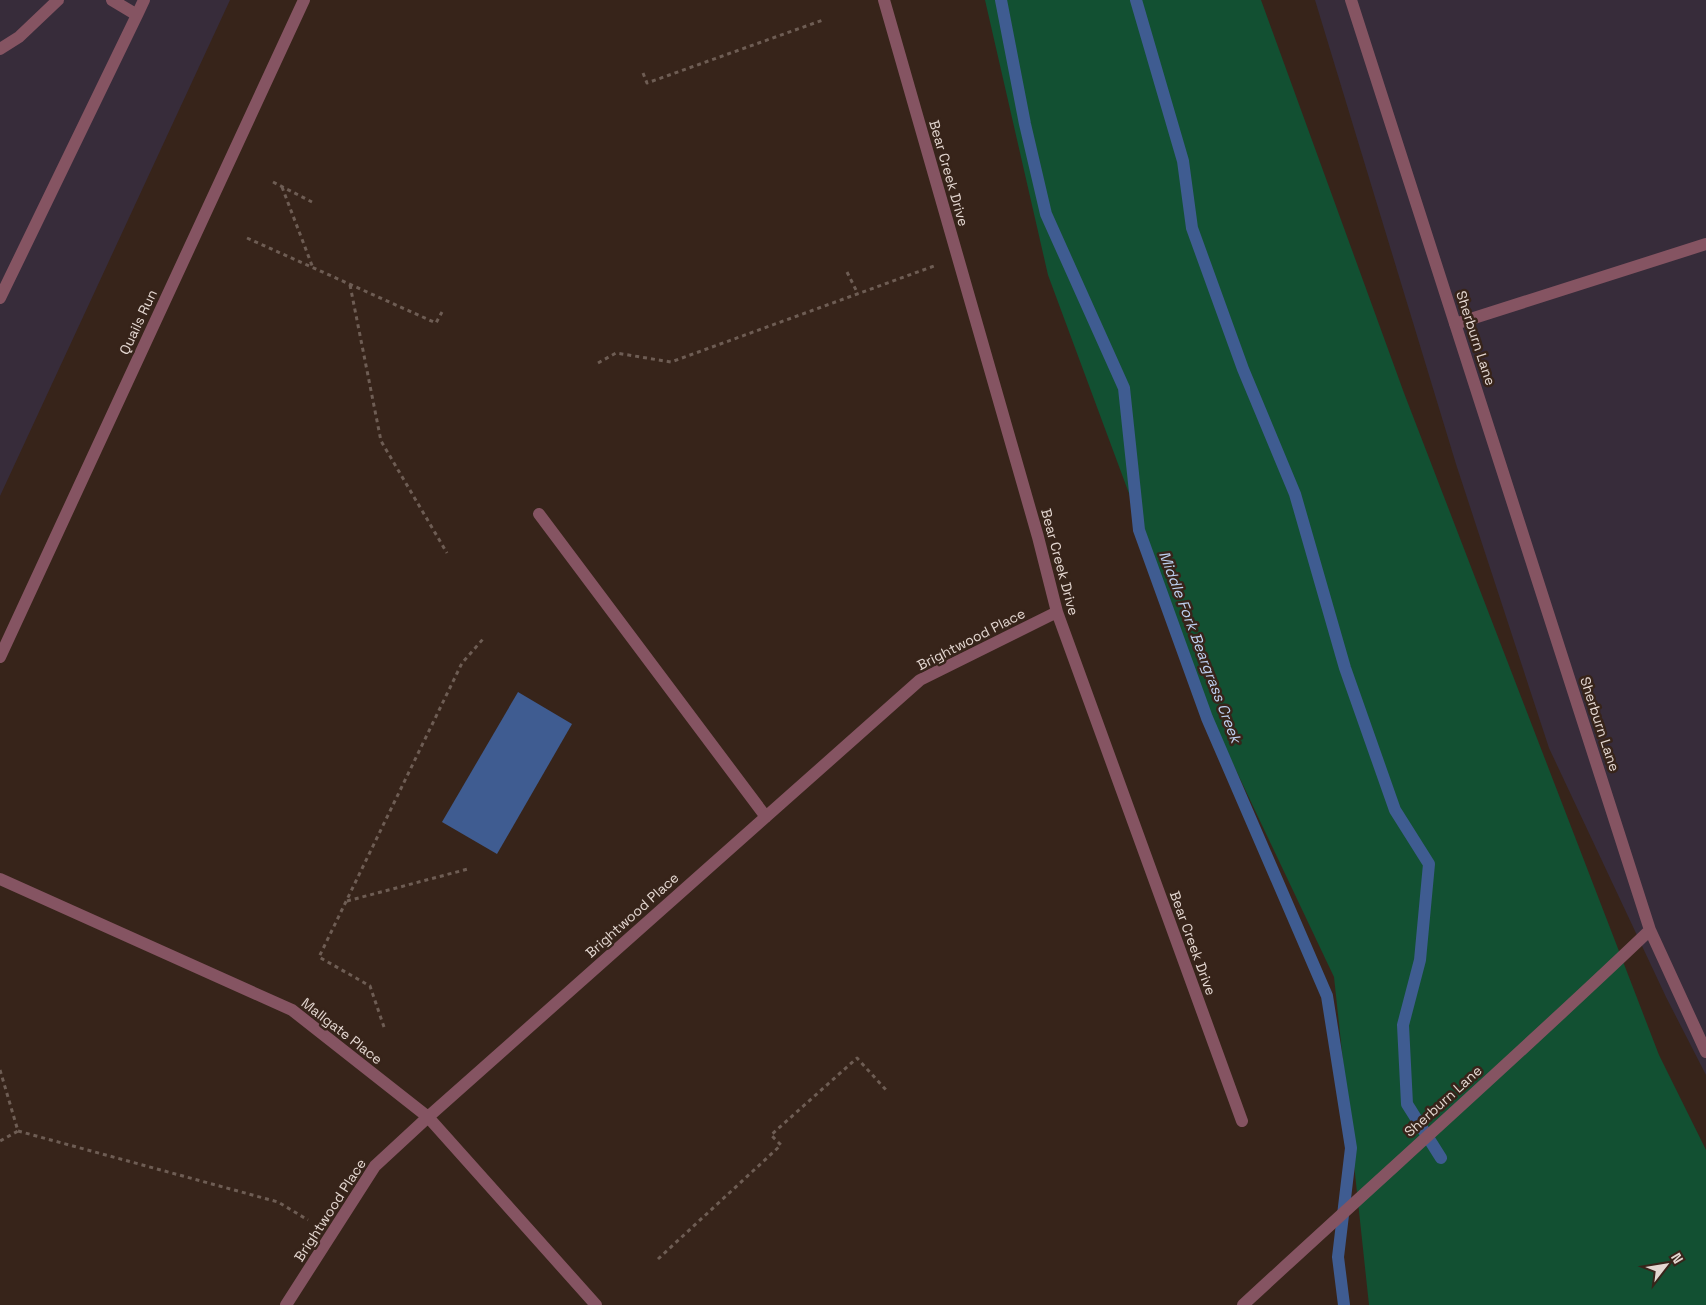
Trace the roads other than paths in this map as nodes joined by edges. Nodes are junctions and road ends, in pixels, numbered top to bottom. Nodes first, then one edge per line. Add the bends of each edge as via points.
1 (58, 0) edge
2 (112, 0) edge
3 (144, 0) edge
4 (304, 0) edge
5 (884, 0) edge
6 (1351, 0) edge
7 (137, 14) junction
8 (0, 49) edge
9 (1706, 244) edge
10 (0, 298) edge
11 (1455, 324) junction
12 (538, 514) dead end
13 (1057, 612) junction
14 (0, 657) edge
15 (766, 817) junction
16 (0, 879) edge
17 (1650, 930) junction
18 (1706, 1052) edge
19 (428, 1117) junction
20 (1242, 1121) dead end
21 (286, 1305) edge
22 (596, 1305) edge
23 (1243, 1305) edge

1 - 8 street
2 - 7 street
3 - 7 street
4 - 14 street, Quails Run
5 - 13 street, Bear Creek Drive
6 - 11 street, Sherburn Lane
7 - 10 street
9 - 11 street
11 - 17 street, Sherburn Lane
12 - 15 street
13 - 15 street, Brightwood Place via 920,680
13 - 20 street, Bear Creek Drive
15 - 19 street, Brightwood Place
16 - 19 street, Mallgate Place via 292,1010
17 - 18 street
17 - 23 street, Sherburn Lane
19 - 21 street, Brightwood Place via 375,1166
19 - 22 street, Mallgate Place

